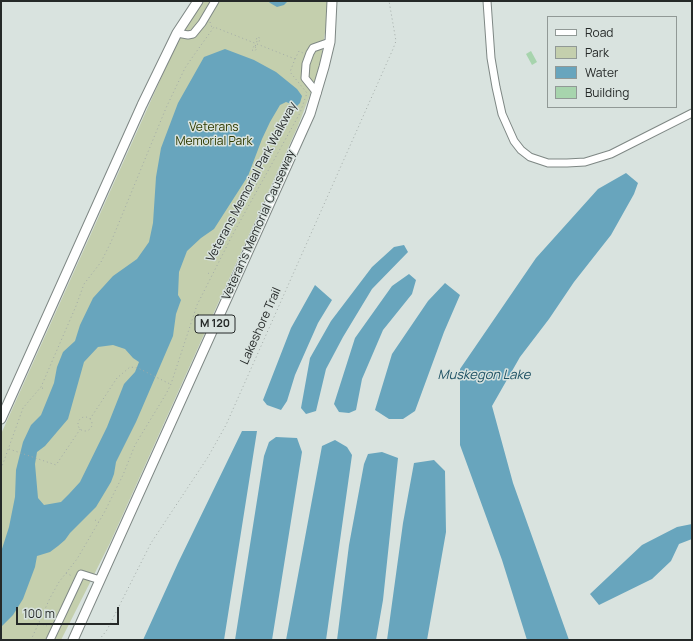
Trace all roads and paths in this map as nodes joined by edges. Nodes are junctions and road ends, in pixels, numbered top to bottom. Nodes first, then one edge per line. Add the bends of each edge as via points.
1 (198, 1) edge
2 (215, 1) edge
3 (332, 1) edge
4 (389, 1) edge
5 (487, 1) edge
6 (177, 33) junction
7 (257, 41) dead end
8 (330, 42) junction
9 (256, 44) junction
10 (255, 47) dead end
11 (317, 93) junction
12 (692, 113) edge
13 (256, 184) dead end
14 (260, 186) junction
15 (208, 273) dead end
16 (212, 275) junction
17 (171, 384) junction
18 (41, 387) junction
19 (45, 389) dead end
20 (1, 419) edge
21 (90, 419) junction
22 (80, 428) junction
23 (138, 431) dead end
24 (142, 433) junction
25 (8, 449) junction
26 (1, 469) edge
27 (95, 520) dead end
28 (99, 522) junction
29 (100, 580) junction
30 (47, 597) dead end
31 (50, 598) junction
32 (39, 622) junction
33 (55, 630) junction
34 (31, 640) edge
35 (50, 640) edge
36 (73, 640) edge
37 (99, 640) edge

1 - 6 main road
2 - 6 lane via 193,34
3 - 8 main road, Veteran's Memorial Causeway / M 120
4 - 37 path, Lakeshore Trail via 396,41 226,425 151,543 107,630
5 - 12 lane via 491,58 502,114 514,141 530,157 548,163 585,162 611,154
6 - 20 main road
7 - 9 path
8 - 11 main road, Veteran's Memorial Causeway / M 120
8 - 11 lane via 314,48 307,63 305,78
9 - 10 path
9 - 14 path, Veterans Memorial Park Walkway via 295,59 290,72 307,93 300,113
9 - 18 path, Veterans Memorial Park Walkway via 214,27 185,68 161,119 111,242 101,262 84,284
11 - 29 main road, Veteran's Memorial Causeway / M 120 via 310,114
13 - 14 path
14 - 16 path, Veterans Memorial Park Walkway
15 - 16 path
16 - 17 path, Veterans Memorial Park Walkway via 197,305
17 - 21 path via 138,368 130,367 117,378
17 - 24 path, Veterans Memorial Park Walkway
18 - 19 path
18 - 25 path, Veterans Memorial Park Walkway via 23,408
21 - 22 path via 80,419
21 - 22 path via 90,428
22 - 25 path via 56,465
23 - 24 path
24 - 28 path, Veterans Memorial Park Walkway
25 - 26 path, Veterans Memorial Park Walkway
27 - 28 path
28 - 31 path, Veterans Memorial Park Walkway
29 - 33 lane via 81,574
29 - 36 main road, Veteran's Memorial Causeway / M 120
30 - 31 path
31 - 32 path, Veterans Memorial Park Walkway
32 - 33 path
32 - 34 path, Veterans Memorial Park Walkway
33 - 35 lane

